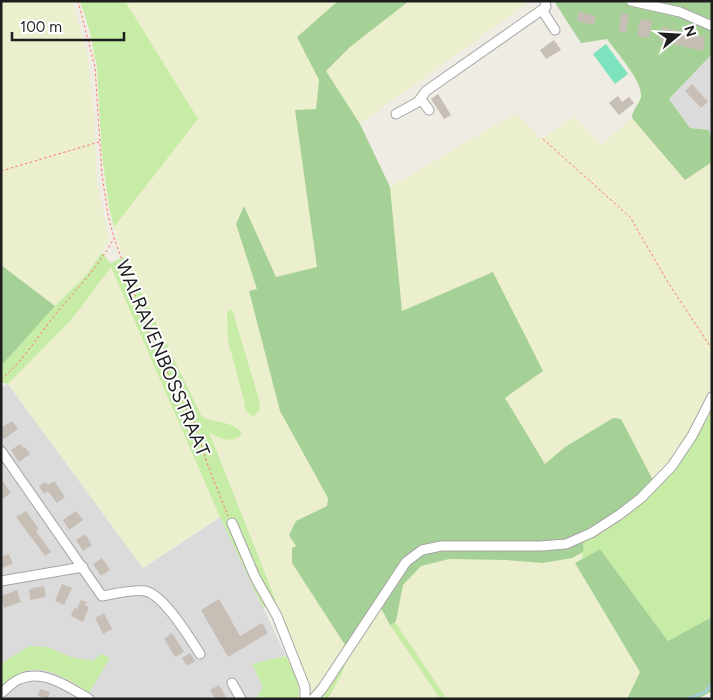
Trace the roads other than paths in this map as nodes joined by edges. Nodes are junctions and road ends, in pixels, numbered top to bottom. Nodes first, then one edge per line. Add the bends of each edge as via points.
1 (631, 1) edge
2 (544, 5) edge
3 (712, 26) edge
4 (555, 30) dead end
5 (421, 99) junction
6 (429, 110) dead end
7 (396, 114) dead end
8 (712, 397) edge
9 (1, 451) edge
10 (232, 523) road end
11 (82, 567) junction
12 (1, 581) edge
13 (200, 654) dead end
14 (232, 683) dead end
15 (1, 693) edge
16 (89, 699) edge
17 (241, 699) edge
18 (305, 699) edge
19 (313, 699) edge

1 - 3 street via 680,12
2 - 4 street
2 - 5 street via 426,91
5 - 6 street
5 - 7 street
8 - 19 street via 672,466 641,498 591,533 566,544 442,546 422,550 406,562
9 - 11 street
10 - 18 street via 255,577 277,616 305,687
11 - 12 street
11 - 13 street via 102,596 144,591 153,595 181,624
14 - 17 street
15 - 16 street via 18,679 34,675 50,678

